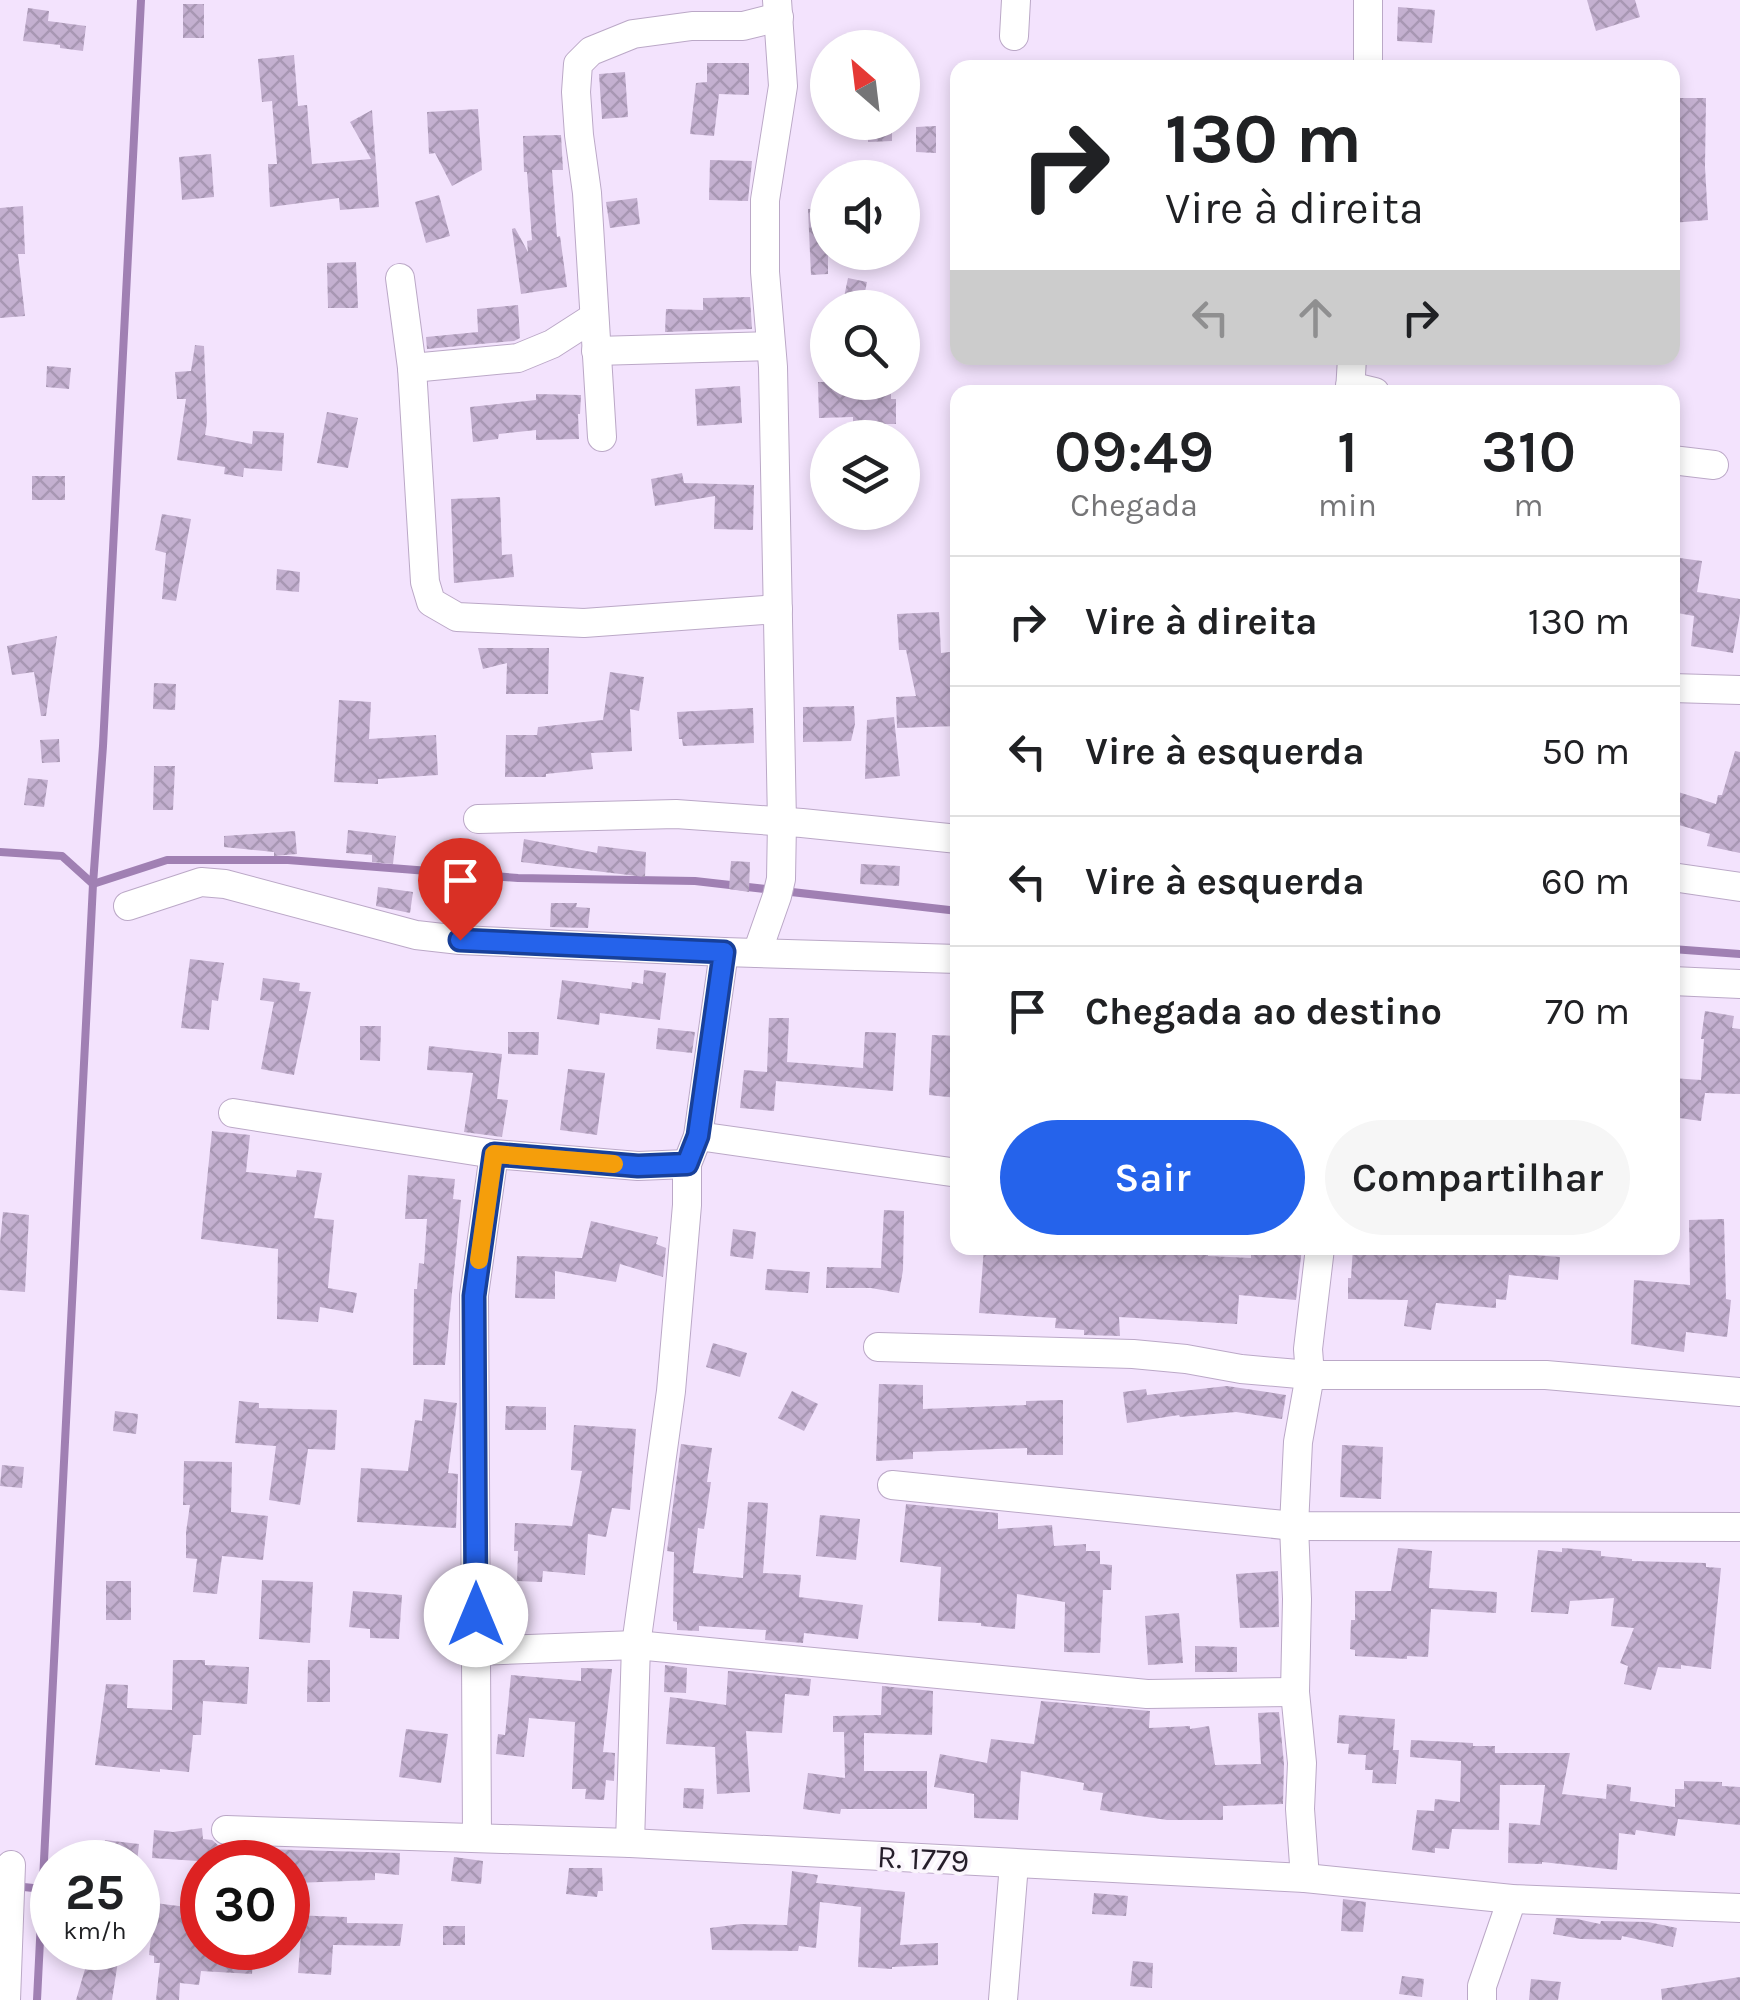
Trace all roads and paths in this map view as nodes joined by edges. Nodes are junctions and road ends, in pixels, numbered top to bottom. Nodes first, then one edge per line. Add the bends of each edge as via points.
1 (1016, 0) edge
2 (1368, 0) edge
3 (778, 8) edge
4 (1014, 36) dead end
5 (1368, 60) edge
6 (400, 278) dead end
7 (594, 318) junction
8 (771, 346) junction
9 (596, 351) junction
10 (412, 368) junction
11 (602, 437) dead end
12 (1680, 461) edge
13 (1714, 466) dead end
14 (778, 610) junction
15 (1680, 688) edge
16 (1740, 690) edge
17 (478, 819) dead end
18 (782, 822) junction
19 (950, 838) edge
20 (1680, 878) edge
21 (1740, 887) edge
22 (128, 906) dead end
23 (724, 952) junction
24 (757, 952) junction
25 (950, 958) edge
26 (1680, 981) edge
27 (1740, 984) edge
28 (233, 1113) dead end
29 (698, 1136) junction
30 (494, 1154) junction
31 (687, 1164) junction
32 (950, 1172) edge
33 (1319, 1255) edge
34 (878, 1346) dead end
35 (1310, 1375) junction
36 (1740, 1392) edge
37 (892, 1484) dead end
38 (1294, 1526) junction
39 (1740, 1527) edge
40 (636, 1645) junction
41 (476, 1651) junction
42 (1296, 1692) junction
43 (226, 1830) dead end
44 (477, 1837) junction
45 (630, 1843) junction
46 (1014, 1864) junction
47 (11, 1865) dead end
48 (1306, 1878) junction
49 (1512, 1899) junction
50 (6, 1906) edge
51 (1740, 1908) edge
52 (6, 2000) edge
53 (1003, 2000) edge
54 (1482, 2000) edge

1 - 4 street
2 - 5 street
3 - 7 street via 743,26 633,34 591,51 578,64
3 - 8 street via 783,86 765,200
6 - 10 street
7 - 9 street
7 - 10 street via 518,358
8 - 9 street
8 - 14 street
9 - 11 street
10 - 14 street via 431,602 457,618 584,623
12 - 13 street
14 - 18 street
15 - 16 street
17 - 18 street via 676,814
18 - 19 street
18 - 24 street via 779,887
20 - 21 street
22 - 23 street via 201,882 460,940
23 - 24 street
23 - 29 street
24 - 25 street
26 - 27 street
28 - 30 street
29 - 31 street
29 - 32 street
30 - 31 street
30 - 41 street via 474,1296
31 - 40 street via 671,1392
33 - 35 street
34 - 35 street via 1134,1354
35 - 36 street via 1546,1376
35 - 38 street
37 - 38 street
38 - 39 street
38 - 42 street
40 - 41 street
40 - 42 street via 1146,1694
40 - 45 street
41 - 44 street
42 - 48 street
43 - 44 street, R. 1779
44 - 45 street, R. 1779
45 - 46 street, R. 1779
46 - 48 street, R. 1779
46 - 53 street
47 - 50 street
48 - 49 street, R. 1779
49 - 51 street, R. 1779
49 - 54 street
50 - 52 street

